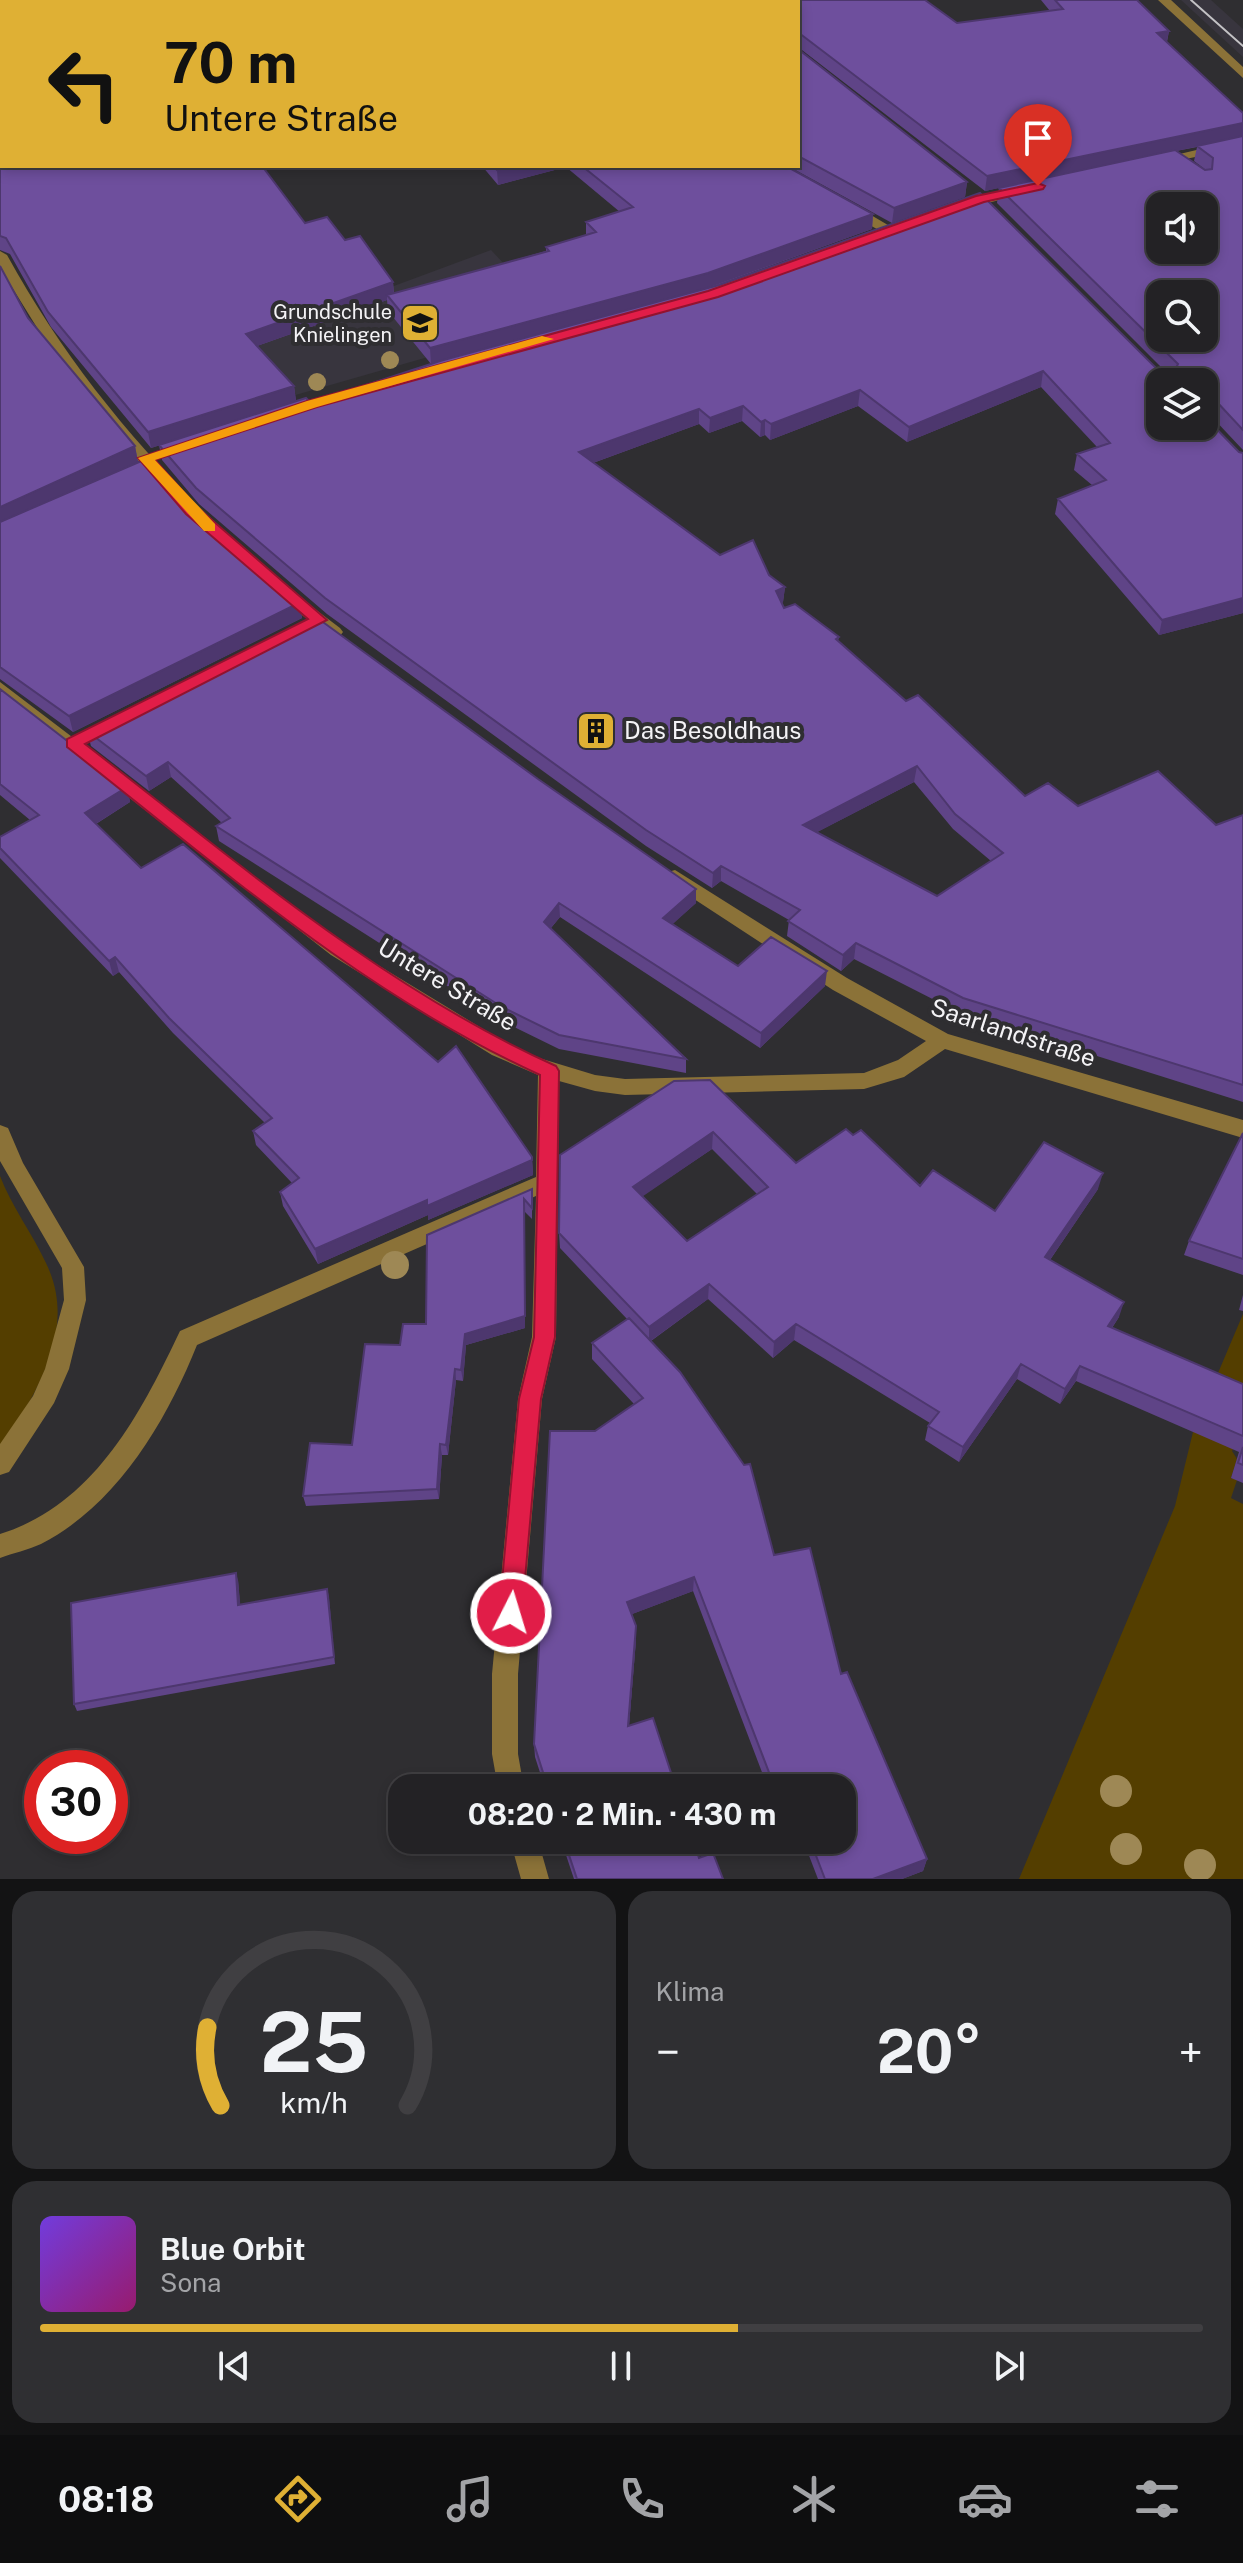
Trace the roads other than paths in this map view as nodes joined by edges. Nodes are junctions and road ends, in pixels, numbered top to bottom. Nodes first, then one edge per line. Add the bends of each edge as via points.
1 (1164, 0) edge
2 (1243, 74) edge
3 (1243, 143) edge
4 (1175, 157) junction
5 (1147, 163) edge
6 (1194, 171) edge
7 (1038, 186) edge
8 (838, 202) edge
9 (936, 215) edge
10 (863, 241) edge
11 (0, 255) edge
12 (151, 459) junction
13 (129, 476) edge
14 (222, 539) edge
15 (258, 570) edge
16 (355, 647) edge
17 (0, 688) edge
18 (663, 869) edge
19 (942, 1040) junction
20 (549, 1071) junction
21 (1243, 1129) edge
22 (0, 1134) edge
23 (546, 1182) junction
24 (0, 1464) edge
25 (0, 1546) edge
26 (509, 1774) edge
27 (528, 1854) edge
28 (535, 1879) edge

1 - 2 street
3 - 4 street
4 - 5 street
4 - 6 street
7 - 9 street
8 - 10 street via 898,228
11 - 12 street via 42,331
12 - 13 street
12 - 14 street
15 - 16 street via 312,624
17 - 20 street, Untere Straße via 79,739 338,950 499,1049
18 - 19 street, Saarlandstraße via 840,984
19 - 20 street, Untere Straße via 914,1064 864,1081 625,1087
19 - 21 street, Saarlandstraße
20 - 23 street
22 - 24 street via 13,1166 73,1267 75,1300 42,1403
23 - 25 street via 188,1338 155,1409 114,1465 34,1538
23 - 26 street via 544,1337 530,1399 505,1674
27 - 28 street

